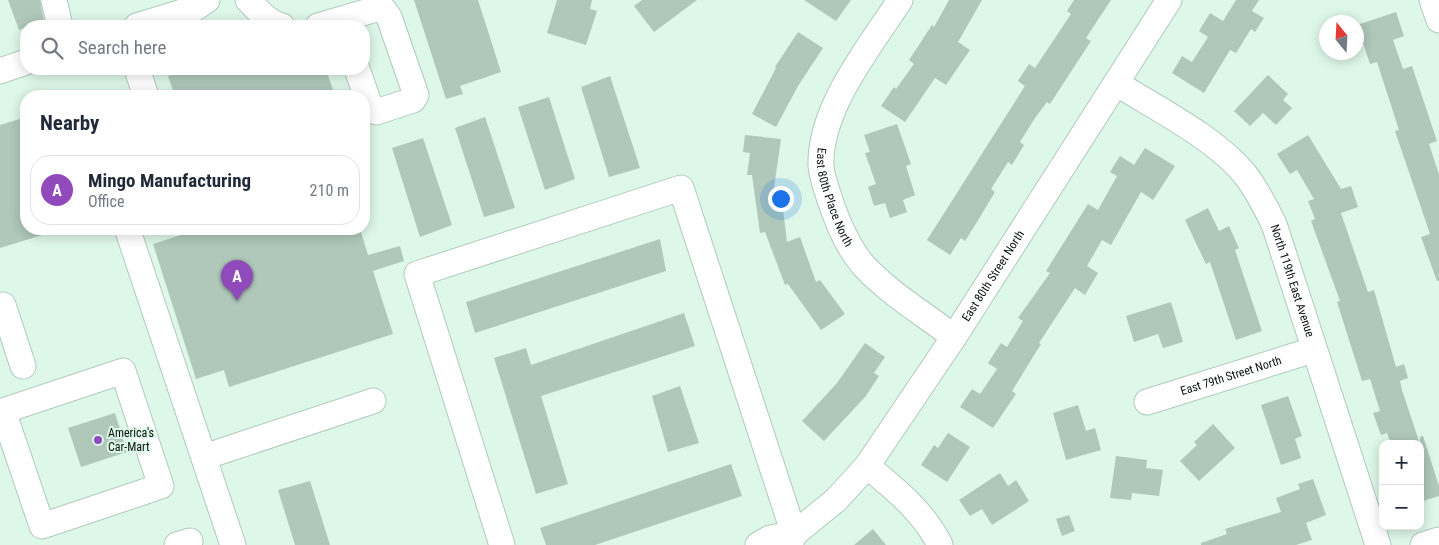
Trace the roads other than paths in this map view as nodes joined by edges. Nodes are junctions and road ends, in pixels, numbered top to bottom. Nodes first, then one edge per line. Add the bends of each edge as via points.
1 (54, 0) edge
2 (207, 0) edge
3 (248, 0) edge
4 (900, 0) edge
5 (1169, 0) edge
6 (1432, 0) edge
7 (59, 20) edge
8 (156, 20) edge
9 (269, 20) edge
10 (345, 20) edge
11 (1439, 20) edge
12 (20, 64) edge
13 (0, 71) edge
14 (140, 75) edge
15 (359, 75) edge
16 (1116, 83) junction
17 (144, 90) edge
18 (364, 90) edge
19 (370, 106) edge
20 (129, 235) edge
21 (0, 306) edge
22 (954, 337) junction
23 (1313, 350) junction
24 (23, 366) dead end
25 (373, 401) dead end
26 (1147, 402) dead end
27 (204, 458) junction
28 (867, 466) junction
29 (10, 467) edge
30 (792, 539) edge
31 (1439, 540) edge
32 (233, 545) edge
33 (502, 545) edge
34 (758, 545) edge
35 (940, 545) edge
36 (1378, 545) edge
37 (1423, 545) edge

1 - 7 street
2 - 8 street via 195,8
3 - 9 street
4 - 22 street, East 80th Place North via 837,101 822,145 821,168 841,231 864,266
5 - 16 street, East 80th Street North
6 - 11 street
10 - 19 street via 376,9 384,10 416,95 413,100 376,112
12 - 13 street
14 - 17 street
15 - 18 street
16 - 22 street, East 80th Street North
16 - 23 street, North 119th East Avenue via 1216,147 1247,177 1274,224
20 - 27 street
21 - 24 street via 3,305
22 - 28 street, East 80th Street North
23 - 26 street, East 79th Street North
23 - 36 street, North 119th East Avenue
25 - 27 street
27 - 32 street
28 - 30 street, East 80th Street North via 836,500
28 - 35 street via 914,508
29 - 29 street via 42,526 161,486 123,371 3,411
30 - 33 street via 681,188 417,274
30 - 34 street, East 80th Street North via 770,538
31 - 37 street

